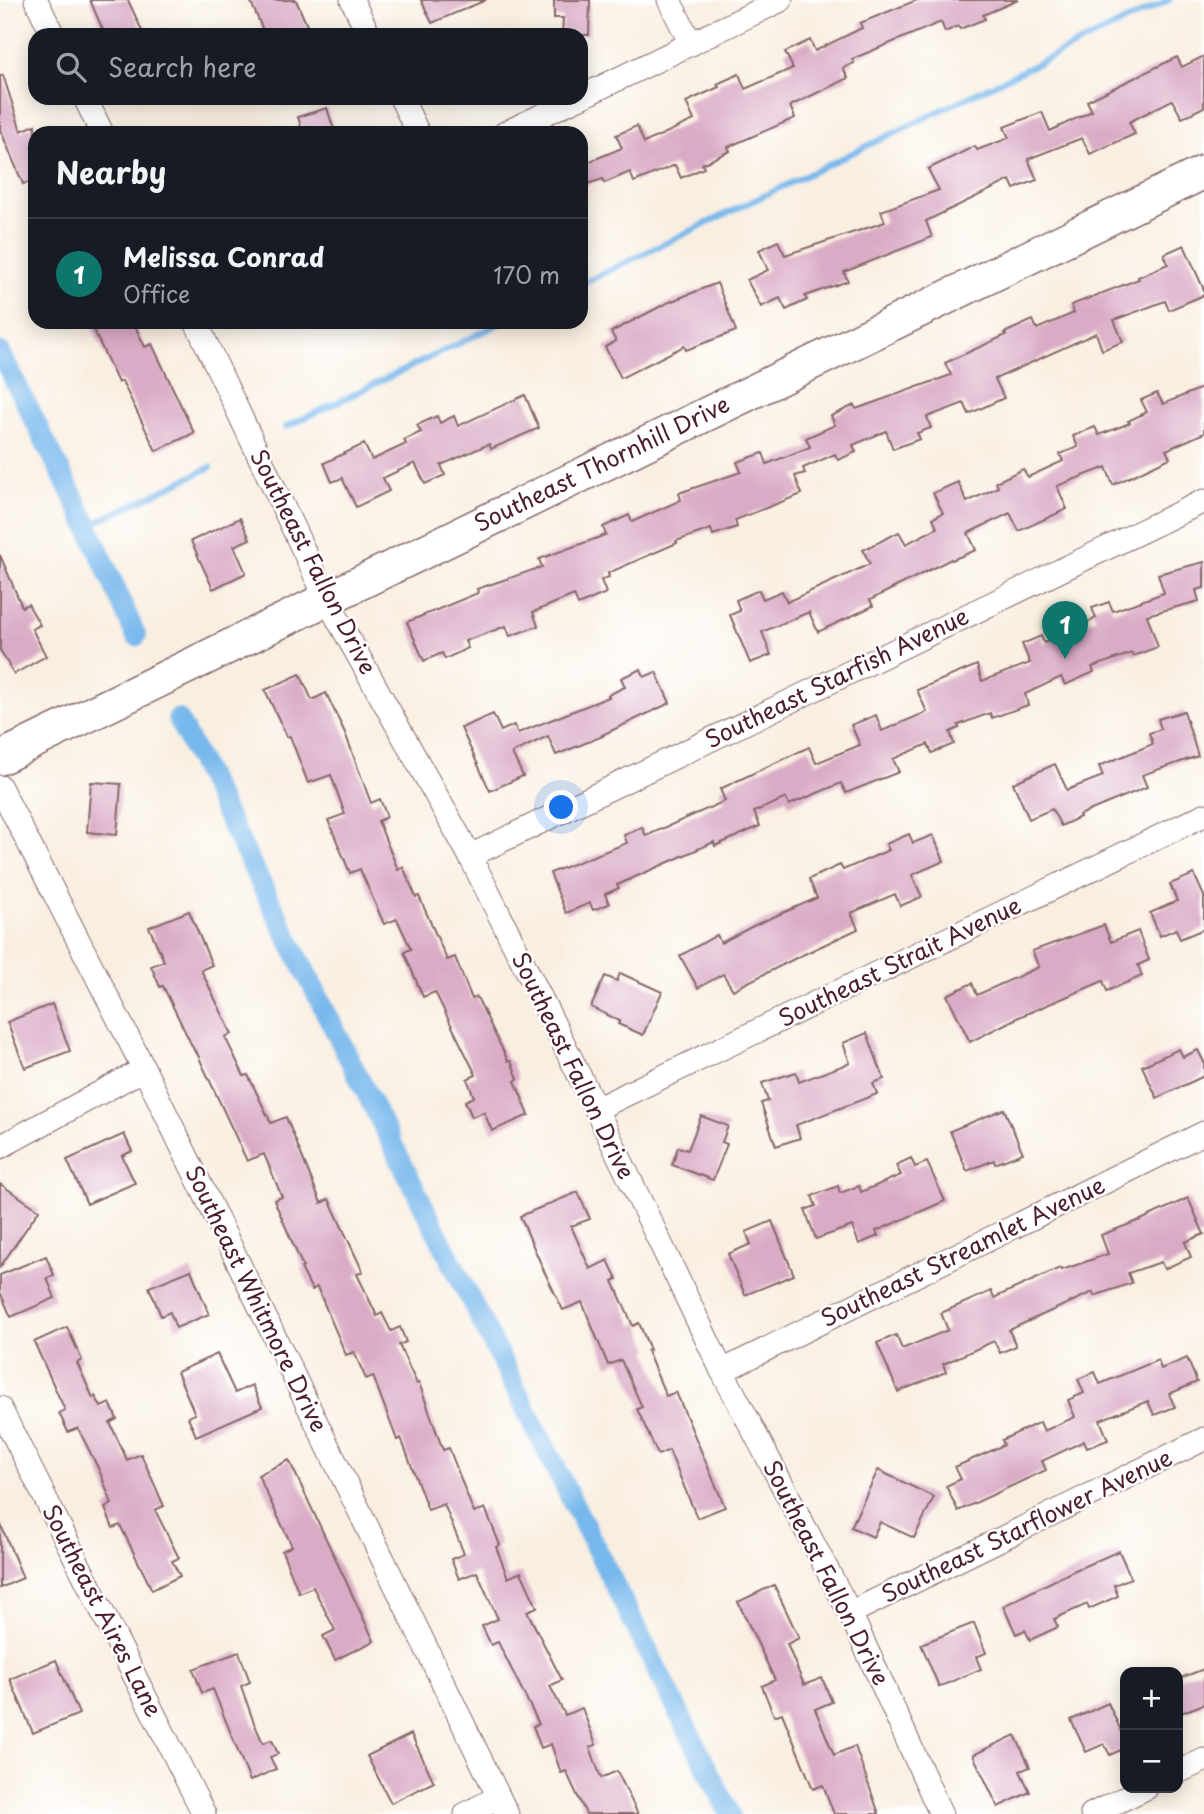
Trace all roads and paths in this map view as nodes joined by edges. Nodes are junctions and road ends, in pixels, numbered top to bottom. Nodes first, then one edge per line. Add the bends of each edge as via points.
1 (36, 0) edge
2 (352, 0) edge
3 (668, 0) edge
4 (780, 0) edge
5 (50, 28) edge
6 (366, 28) edge
7 (691, 44) junction
8 (588, 93) edge
9 (88, 105) edge
10 (404, 105) edge
11 (563, 105) edge
12 (99, 126) edge
13 (415, 126) edge
14 (520, 126) edge
15 (1204, 172) edge
16 (199, 329) edge
17 (1204, 501) edge
18 (326, 598) junction
19 (0, 758) edge
20 (0, 787) edge
21 (1204, 815) edge
22 (470, 856) junction
23 (144, 1069) junction
24 (596, 1109) junction
25 (1204, 1133) edge
26 (0, 1147) edge
27 (722, 1371) junction
28 (0, 1408) edge
29 (1204, 1439) edge
30 (850, 1613) junction
31 (1204, 1760) edge
32 (1183, 1770) edge
33 (1136, 1793) edge
34 (503, 1806) edge
35 (204, 1814) edge
36 (466, 1814) edge
37 (941, 1814) edge
38 (1092, 1814) edge

1 - 5 street
2 - 6 street
3 - 7 street
4 - 7 street
7 - 8 street
9 - 12 street
10 - 13 street
11 - 14 street
15 - 18 street, Southeast Thornhill Drive
16 - 18 street, Southeast Fallon Drive
17 - 22 street, Southeast Starfish Avenue
18 - 19 street, Southeast Thornhill Drive
18 - 22 street, Southeast Fallon Drive
20 - 23 street, Southeast Whitmore Drive
21 - 24 street, Southeast Strait Avenue
22 - 24 street, Southeast Fallon Drive
23 - 26 street
23 - 34 street, Southeast Whitmore Drive
24 - 27 street, Southeast Fallon Drive
25 - 27 street, Southeast Streamlet Avenue
27 - 30 street, Southeast Fallon Drive
28 - 35 street, Southeast Aires Lane
29 - 30 street, Southeast Starflower Avenue
30 - 37 street, Southeast Fallon Drive
31 - 32 street
33 - 38 street
34 - 36 street

